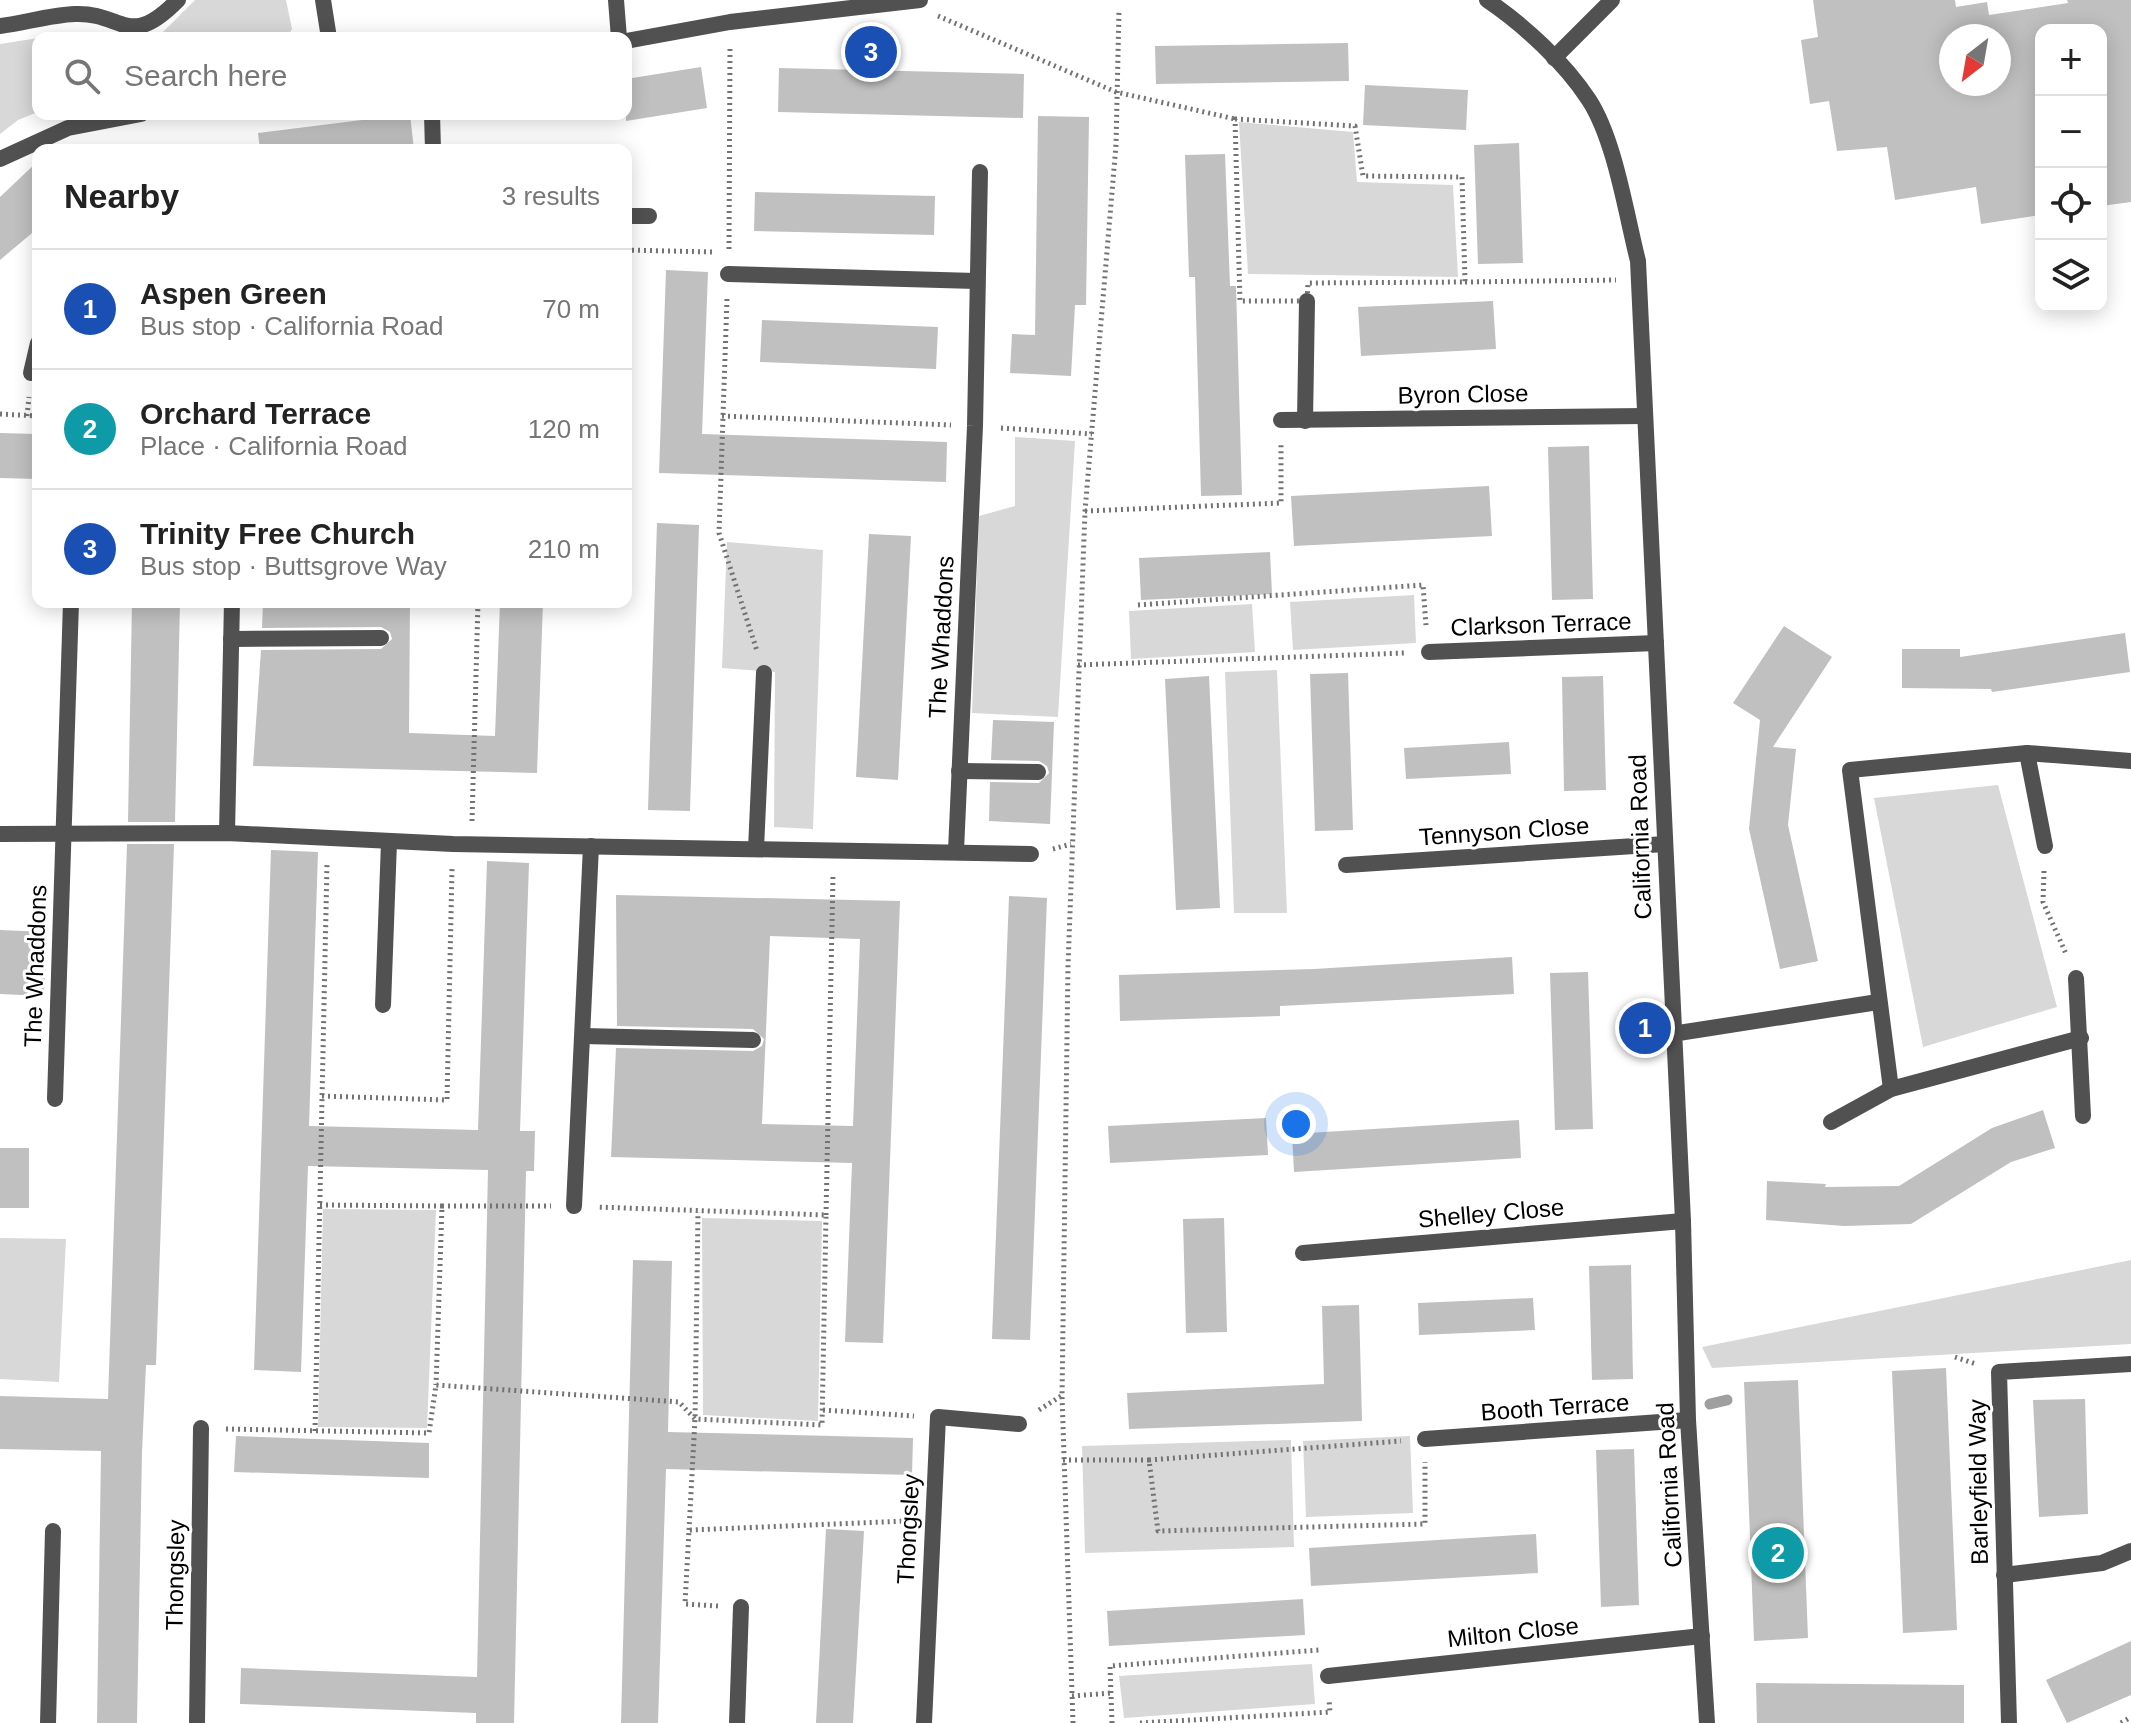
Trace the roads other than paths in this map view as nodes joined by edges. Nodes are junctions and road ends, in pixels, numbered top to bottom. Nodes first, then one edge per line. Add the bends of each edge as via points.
1 (178, 0) edge
2 (323, 0) edge
3 (616, 0) edge
4 (1487, 0) edge
5 (1612, 0) edge
6 (914, 1) edge
7 (0, 26) edge
8 (328, 32) edge
9 (619, 32) edge
10 (632, 40) edge
11 (1554, 58) junction
12 (110, 120) edge
13 (432, 120) edge
14 (32, 144) edge
15 (33, 144) edge
16 (433, 144) edge
17 (0, 159) edge
18 (980, 172) dead end
19 (632, 216) edge
20 (649, 216) dead end
21 (728, 274) road end
22 (976, 281) junction
23 (1307, 301) road end
24 (32, 369) edge
25 (31, 373) dead end
26 (1645, 416) junction
27 (1281, 420) road end
28 (1305, 421) junction
29 (71, 608) edge
30 (232, 608) edge
31 (381, 638) dead end
32 (231, 639) junction
33 (1656, 643) junction
34 (1429, 652) road end
35 (764, 673) road end
36 (2027, 753) junction
37 (2131, 761) edge
38 (959, 771) junction
39 (1038, 772) dead end
40 (227, 833) junction
41 (0, 834) edge
42 (63, 836) junction
43 (389, 842) junction
44 (1665, 844) junction
45 (591, 846) junction
46 (2045, 846) road end
47 (756, 849) junction
48 (956, 851) junction
49 (1031, 854) dead end
50 (1346, 865) dead end
51 (2076, 978) road end
52 (1878, 1002) junction
53 (383, 1005) dead end
54 (1672, 1034) junction
55 (583, 1036) junction
56 (2081, 1038) junction
57 (753, 1040) dead end
58 (1891, 1089) junction
59 (55, 1099) dead end
60 (2083, 1116) dead end
61 (1831, 1122) dead end
62 (574, 1206) road end
63 (1683, 1221) junction
64 (1303, 1253) dead end
65 (2131, 1364) edge
66 (1688, 1420) junction
67 (1019, 1424) dead end
68 (201, 1428) road end
69 (1425, 1439) road end
70 (53, 1531) dead end
71 (2131, 1551) edge
72 (2004, 1575) junction
73 (741, 1607) road end
74 (1702, 1636) junction
75 (1328, 1676) road end
76 (48, 1723) edge
77 (197, 1723) edge
78 (737, 1723) edge
79 (924, 1723) edge
80 (1707, 1723) edge
81 (2009, 1723) edge

1 - 7 street via 163,16 131,29 78,14
2 - 8 street
3 - 9 street
4 - 11 street, California Road
5 - 11 street
6 - 10 street via 730,22
11 - 26 street, California Road via 1590,101 1614,162 1640,280
12 - 15 street via 68,128
13 - 16 street
14 - 17 street
18 - 22 street, The Whaddons
19 - 20 street
21 - 22 street
22 - 38 street, The Whaddons via 975,426
23 - 28 street
24 - 25 street
26 - 28 street, Byron Close
26 - 33 street, California Road
27 - 28 street, Byron Close
29 - 42 street, The Whaddons
30 - 32 street
31 - 32 street
32 - 40 street
33 - 34 street, Clarkson Terrace
33 - 44 street, California Road
35 - 47 street
36 - 37 street
36 - 46 street
36 - 52 street via 1850,770
38 - 39 street
38 - 48 street, The Whaddons
40 - 42 street
40 - 43 street
41 - 42 street
42 - 59 street, The Whaddons
43 - 45 street
43 - 53 street
44 - 50 street, Tennyson Close
44 - 54 street, California Road
45 - 47 street
45 - 55 street
47 - 48 street
48 - 49 street
51 - 56 street
52 - 54 street
52 - 58 street
54 - 63 street, California Road
55 - 57 street
55 - 62 street
56 - 58 street
56 - 60 street
58 - 61 street
63 - 64 street, Shelley Close
63 - 66 street, California Road
65 - 72 street, Barleyfield Way via 1999,1372
66 - 69 street, Booth Terrace
66 - 74 street, California Road
67 - 79 street, Thongsley via 938,1417
68 - 77 street, Thongsley
70 - 76 street
71 - 72 street via 2102,1563
72 - 81 street, Barleyfield Way
73 - 78 street
74 - 75 street, Milton Close
74 - 80 street, California Road

